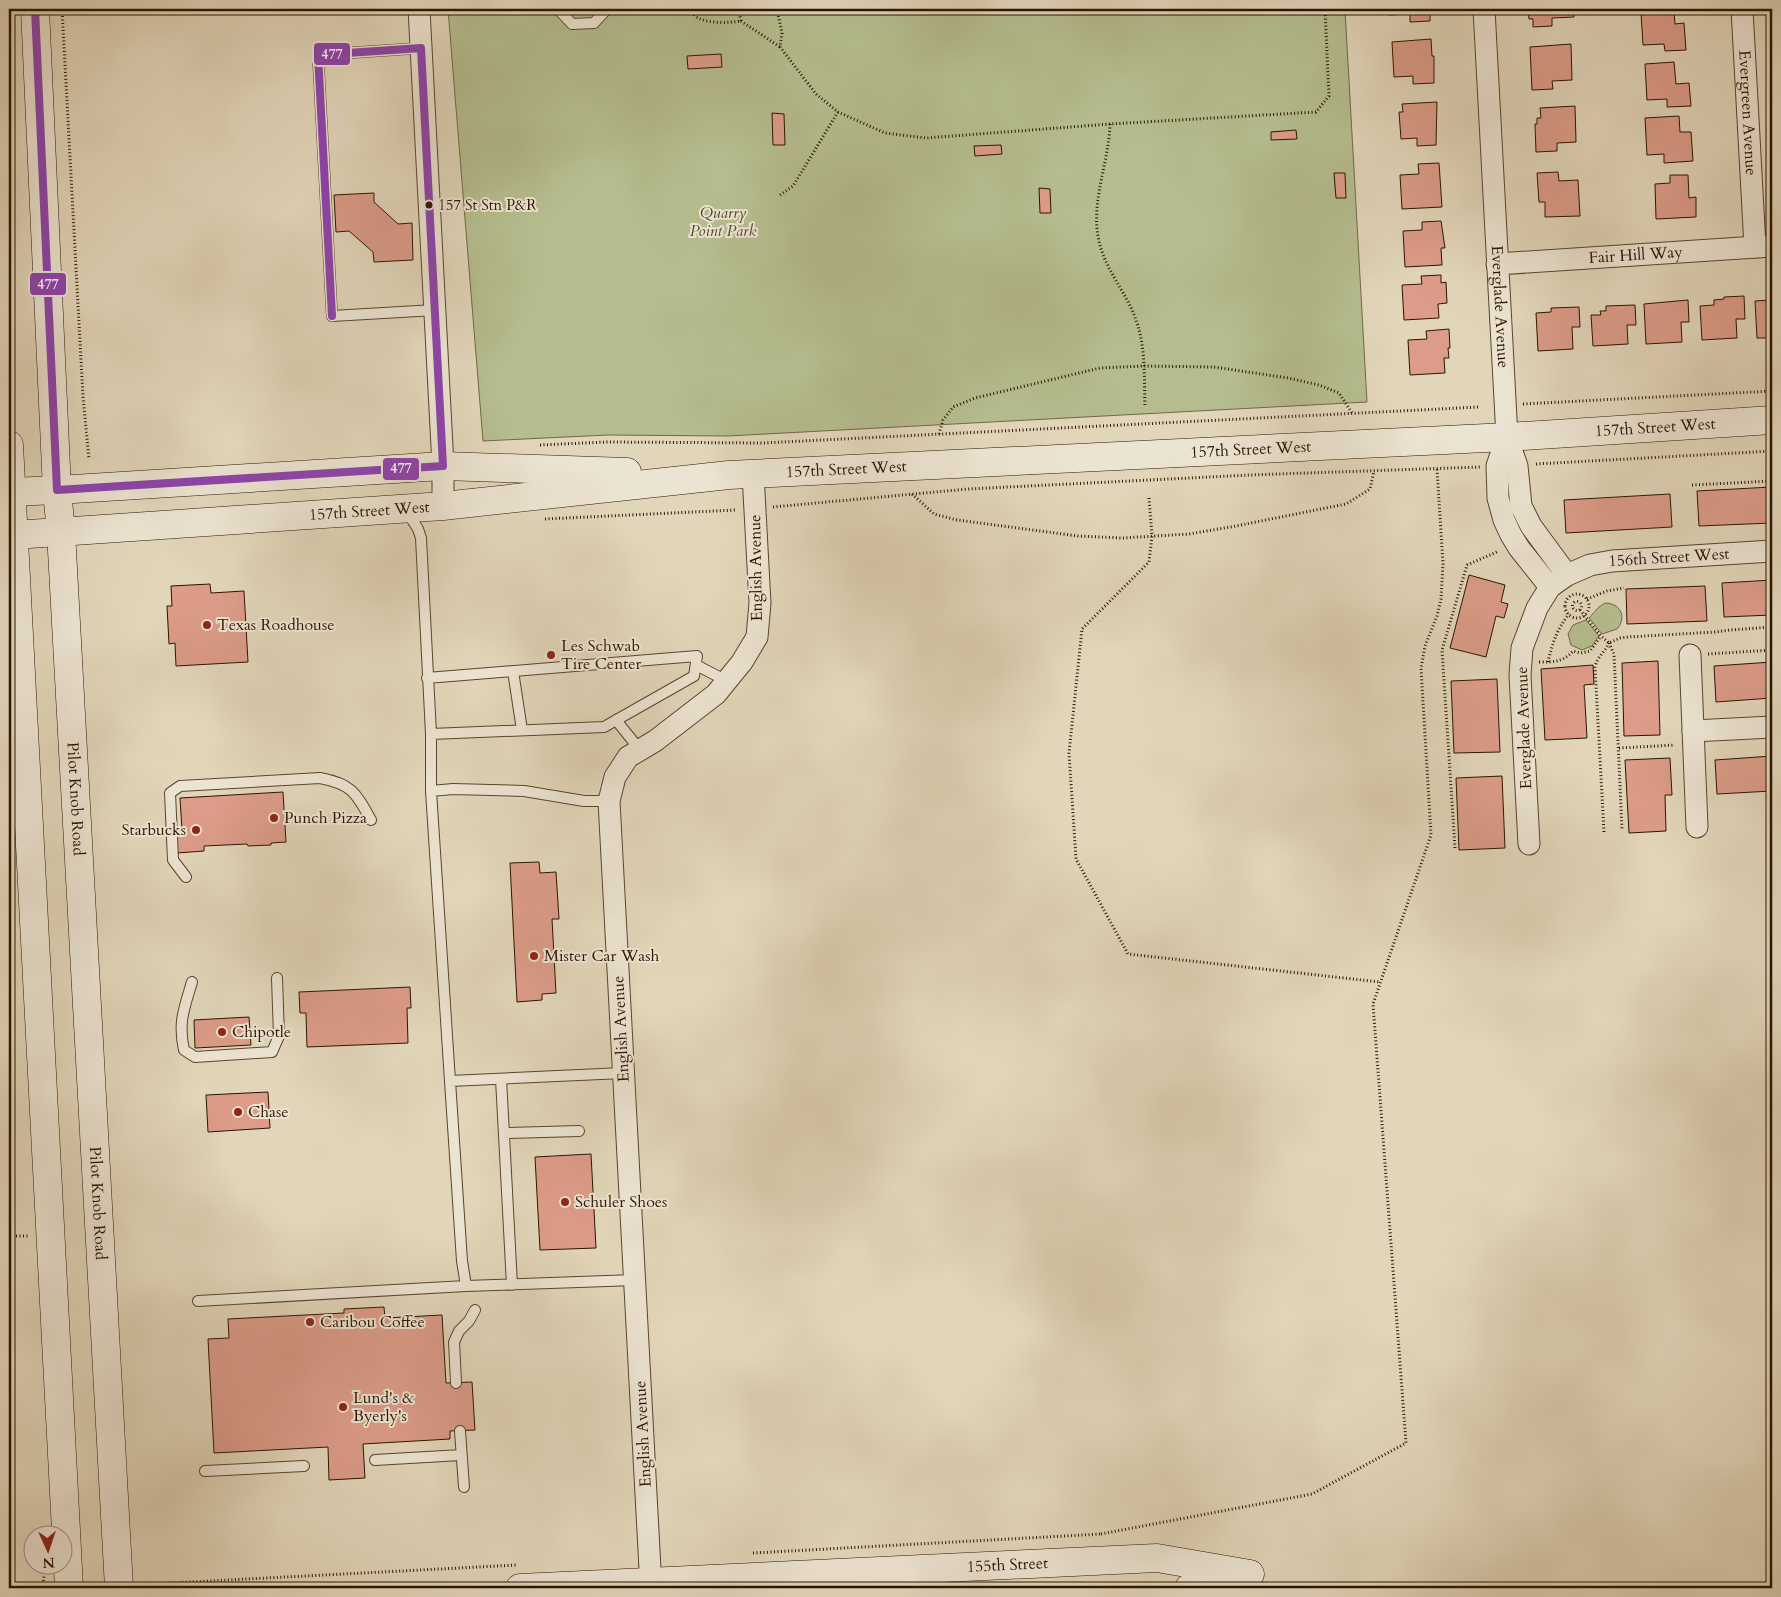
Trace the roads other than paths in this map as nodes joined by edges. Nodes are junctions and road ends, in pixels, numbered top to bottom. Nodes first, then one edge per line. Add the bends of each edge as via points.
1 (35, 9) edge
2 (419, 9) edge
3 (558, 9) edge
4 (608, 9) edge
5 (1484, 9) edge
6 (1742, 9) edge
7 (421, 48) junction
8 (1764, 247) edge
9 (1498, 264) junction
10 (434, 310) junction
11 (1772, 420) edge
12 (1507, 436) junction
13 (9, 445) edge
14 (443, 466) junction
15 (741, 474) junction
16 (57, 490) junction
17 (10, 492) edge
18 (443, 506) junction
19 (406, 509) junction
20 (61, 532) junction
21 (12, 535) edge
22 (1772, 551) edge
23 (1567, 575) junction
24 (1550, 587) junction
25 (1690, 655) road end
26 (696, 665) junction
27 (513, 671) junction
28 (426, 678) junction
29 (727, 681) junction
30 (616, 720) junction
31 (1772, 727) edge
32 (522, 730) junction
33 (430, 734) junction
34 (1694, 738) junction
35 (640, 750) junction
36 (431, 791) junction
37 (609, 801) junction
38 (371, 820) dead end
39 (1697, 827) dead end
40 (1529, 844) dead end
41 (186, 878) dead end
42 (277, 978) dead end
43 (192, 982) dead end
44 (624, 1073) junction
45 (501, 1079) junction
46 (450, 1081) junction
47 (579, 1131) dead end
48 (504, 1133) junction
49 (634, 1280) junction
50 (512, 1285) junction
51 (466, 1286) junction
52 (198, 1301) dead end
53 (475, 1310) dead end
54 (456, 1383) dead end
55 (460, 1431) dead end
56 (462, 1455) junction
57 (375, 1460) dead end
58 (304, 1466) dead end
59 (206, 1471) dead end
60 (464, 1487) dead end
61 (651, 1585) edge
62 (69, 1588) edge
63 (119, 1588) edge
64 (520, 1588) edge
65 (1190, 1588) edge

1 - 16 street, Pilot Knob Road
2 - 7 street
3 - 4 lane via 572,24 594,23
5 - 9 street, Everglade Avenue
6 - 8 street, Evergreen Avenue
7 - 10 street
7 - 10 lane via 318,55 332,316
8 - 9 street, Fair Hill Way
9 - 12 street, Everglade Avenue
10 - 14 street
11 - 12 street, 157th Street West
12 - 15 street, 157th Street West
12 - 23 street via 1524,465 1521,506 1531,526
12 - 24 street, Everglade Avenue via 1497,466 1498,498 1504,520 1519,548
13 - 17 street
14 - 15 street, 157th Street West
14 - 16 street, 157th Street West
14 - 18 street
15 - 18 street, 157th Street West
15 - 29 street, English Avenue via 760,603 757,636
16 - 17 street, 157th Street West
16 - 20 street, Pilot Knob Road
17 - 21 street
18 - 19 street, 157th Street West
19 - 20 street, 157th Street West
19 - 28 lane via 421,538
20 - 21 street, 157th Street West
20 - 63 street, Pilot Knob Road
21 - 62 street
22 - 23 street, 156th Street West via 1612,561 1590,565
23 - 24 street, Everglade Avenue
24 - 40 street, Everglade Avenue via 1522,648
25 - 34 street
26 - 27 lane via 697,656
26 - 29 lane
26 - 30 lane via 694,676
27 - 28 lane
27 - 32 lane
28 - 33 lane
29 - 35 street, English Avenue via 716,694
30 - 32 lane via 604,727
30 - 35 lane
31 - 34 street
32 - 33 lane
33 - 36 lane
34 - 39 street
35 - 37 street, English Avenue via 628,757 615,777
36 - 37 lane via 524,791 584,801
36 - 46 lane
37 - 44 street, English Avenue
38 - 41 lane via 358,796 337,781 320,778 180,786 170,793 173,860
42 - 43 lane via 279,1036 272,1052 195,1056 184,1050 181,1036 181,1018
44 - 45 lane
44 - 49 street, English Avenue
45 - 46 lane
45 - 48 lane
46 - 51 lane
47 - 48 lane
48 - 50 lane
49 - 50 lane
49 - 61 street, English Avenue
50 - 51 lane
51 - 52 lane
53 - 54 lane via 454,1342
55 - 56 lane
56 - 57 lane
56 - 60 lane
58 - 59 lane
61 - 64 street, 155th Street
61 - 65 street, 155th Street via 1157,1558 1250,1574

